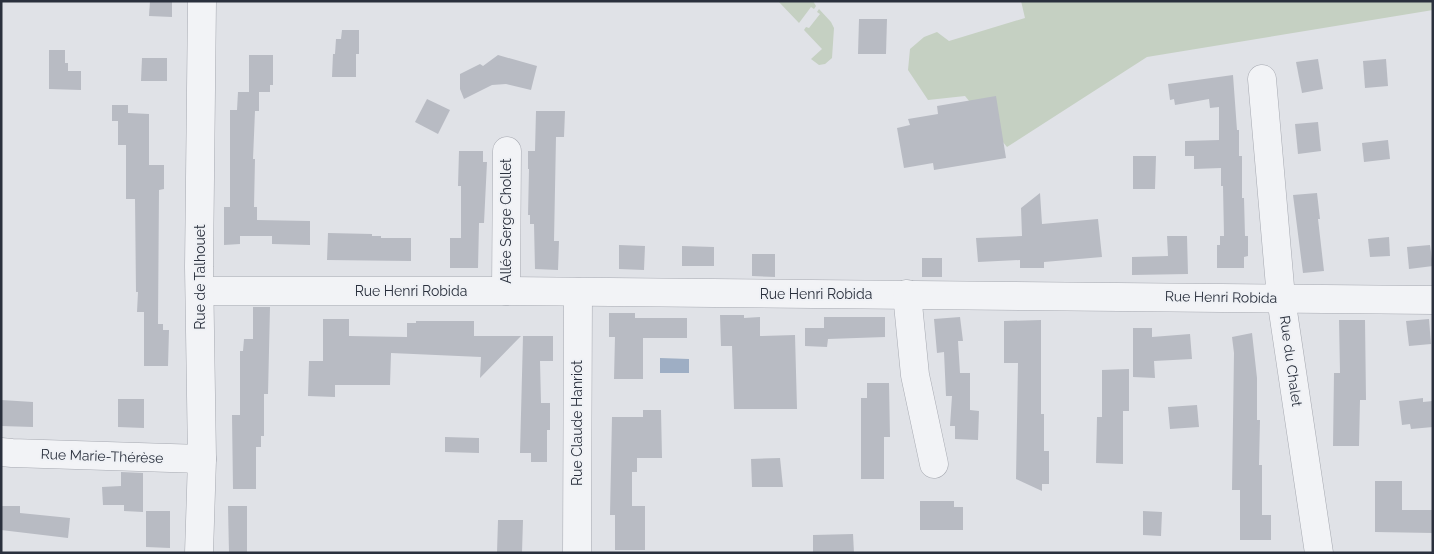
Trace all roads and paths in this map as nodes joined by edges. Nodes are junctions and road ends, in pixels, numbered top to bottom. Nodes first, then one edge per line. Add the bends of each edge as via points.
1 (202, 1) edge
2 (1262, 79) dead end
3 (507, 151) dead end
4 (200, 291) junction
5 (506, 291) junction
6 (578, 292) junction
7 (907, 294) junction
8 (1281, 298) junction
9 (1433, 300) edge
10 (1, 452) edge
11 (202, 459) junction
12 (934, 464) dead end
13 (199, 553) edge
14 (576, 553) edge
15 (1319, 553) edge

1 - 4 street, Rue de Talhouet
2 - 8 street, Rue du Chalet
3 - 5 street, Allée Serge Chollet
4 - 5 street, Rue Henri Robida
4 - 11 street, Rue de Talhouet
5 - 6 street, Rue Henri Robida
6 - 7 street, Rue Henri Robida
6 - 14 street, Rue Claude Hanriot
7 - 8 street, Rue Henri Robida
7 - 12 street via 915,375
8 - 9 street, Rue Henri Robida
8 - 15 street, Rue du Chalet
10 - 11 street, Rue Marie-Thérèse
11 - 13 street, Rue de Talhouet

